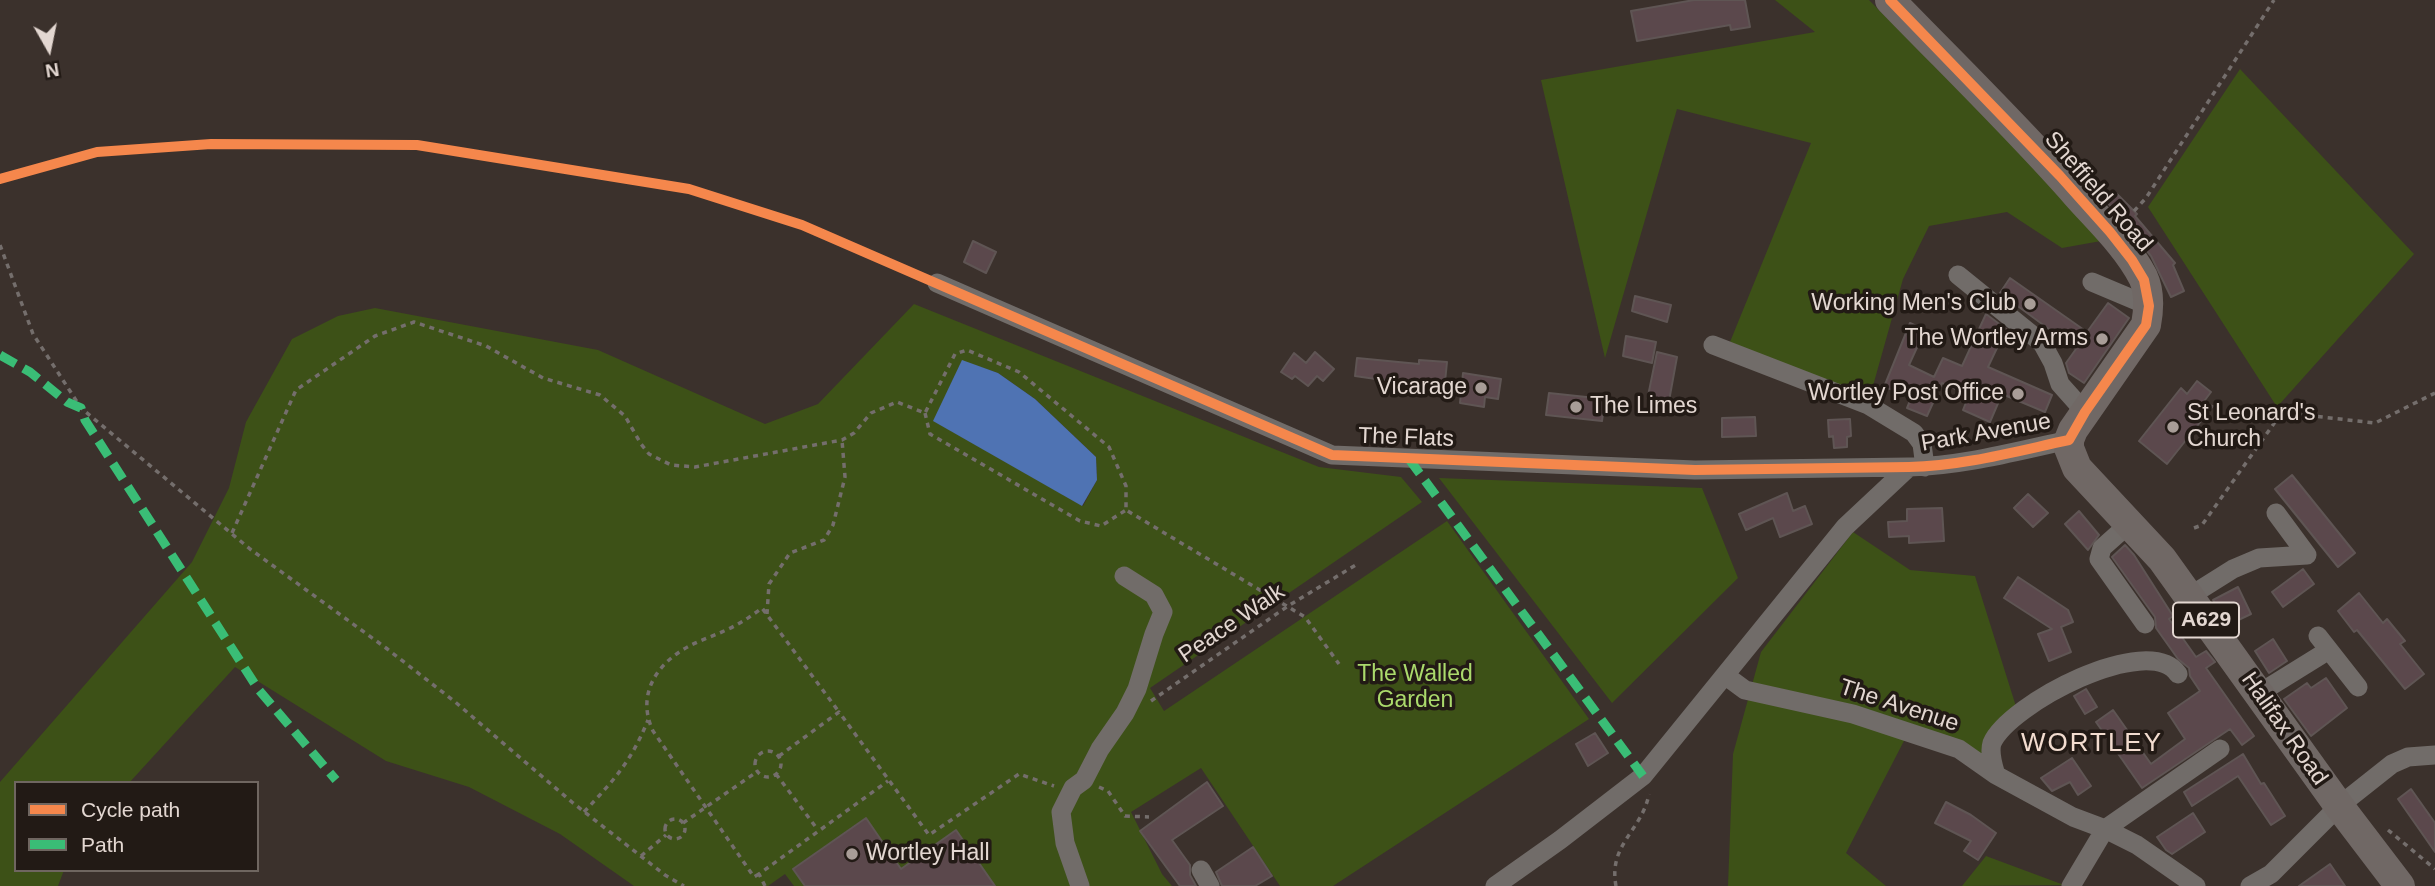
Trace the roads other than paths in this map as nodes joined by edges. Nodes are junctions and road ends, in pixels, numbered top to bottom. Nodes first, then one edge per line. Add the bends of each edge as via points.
1 (1890, 0) edge
2 (1958, 275) dead end
3 (2092, 282) dead end
4 (937, 283) dead end
5 (2150, 306) junction
6 (1713, 345) dead end
7 (2085, 412) junction
8 (2069, 440) junction
9 (1917, 467) junction
10 (2276, 513) dead end
11 (2129, 524) junction
12 (1124, 576) dead end
13 (2190, 596) junction
14 (2145, 624) dead end
15 (2178, 674) dead end
16 (1726, 676) junction
17 (2358, 687) dead end
18 (2258, 694) junction
19 (1991, 745) junction
20 (1959, 749) junction
21 (2220, 749) dead end
22 (2435, 755) edge
23 (1996, 775) junction
24 (2339, 806) junction
25 (2105, 829) junction
26 (1080, 886) edge
27 (1495, 886) edge
28 (2071, 886) edge
29 (2196, 886) edge
30 (2250, 886) edge
31 (2400, 886) edge

1 - 5 highway, Sheffield Road via 2110,232 2144,280
2 - 7 street via 2042,343 2060,384
3 - 5 street
4 - 9 street, The Flats via 1332,455 1695,470
5 - 7 highway via 2146,324
6 - 9 street via 1868,405 1914,433 1922,444
7 - 8 highway
8 - 9 street, Park Avenue
8 - 11 highway, Halifax Road / A629 via 2077,468
9 - 16 street via 1845,527
10 - 13 street via 2307,555 2259,558
11 - 13 highway, Halifax Road / A629
11 - 14 street via 2102,548 2099,559
12 - 26 street via 1154,594 1163,612 1125,713 1060,812
13 - 18 highway, Halifax Road / A629
15 - 19 street via 2162,663 2140,663 2069,681 2013,717
16 - 20 street, The Avenue via 1745,690 1853,714
16 - 27 street via 1643,776
17 - 18 street via 2323,643
18 - 24 highway, Halifax Road / A629
19 - 20 street
19 - 23 street
20 - 23 street, The Avenue
21 - 25 street
22 - 24 street via 2392,764
23 - 25 street, The Avenue
24 - 30 street via 2271,874
24 - 31 highway, Halifax Road / A629
25 - 28 street
25 - 29 street, The Avenue

